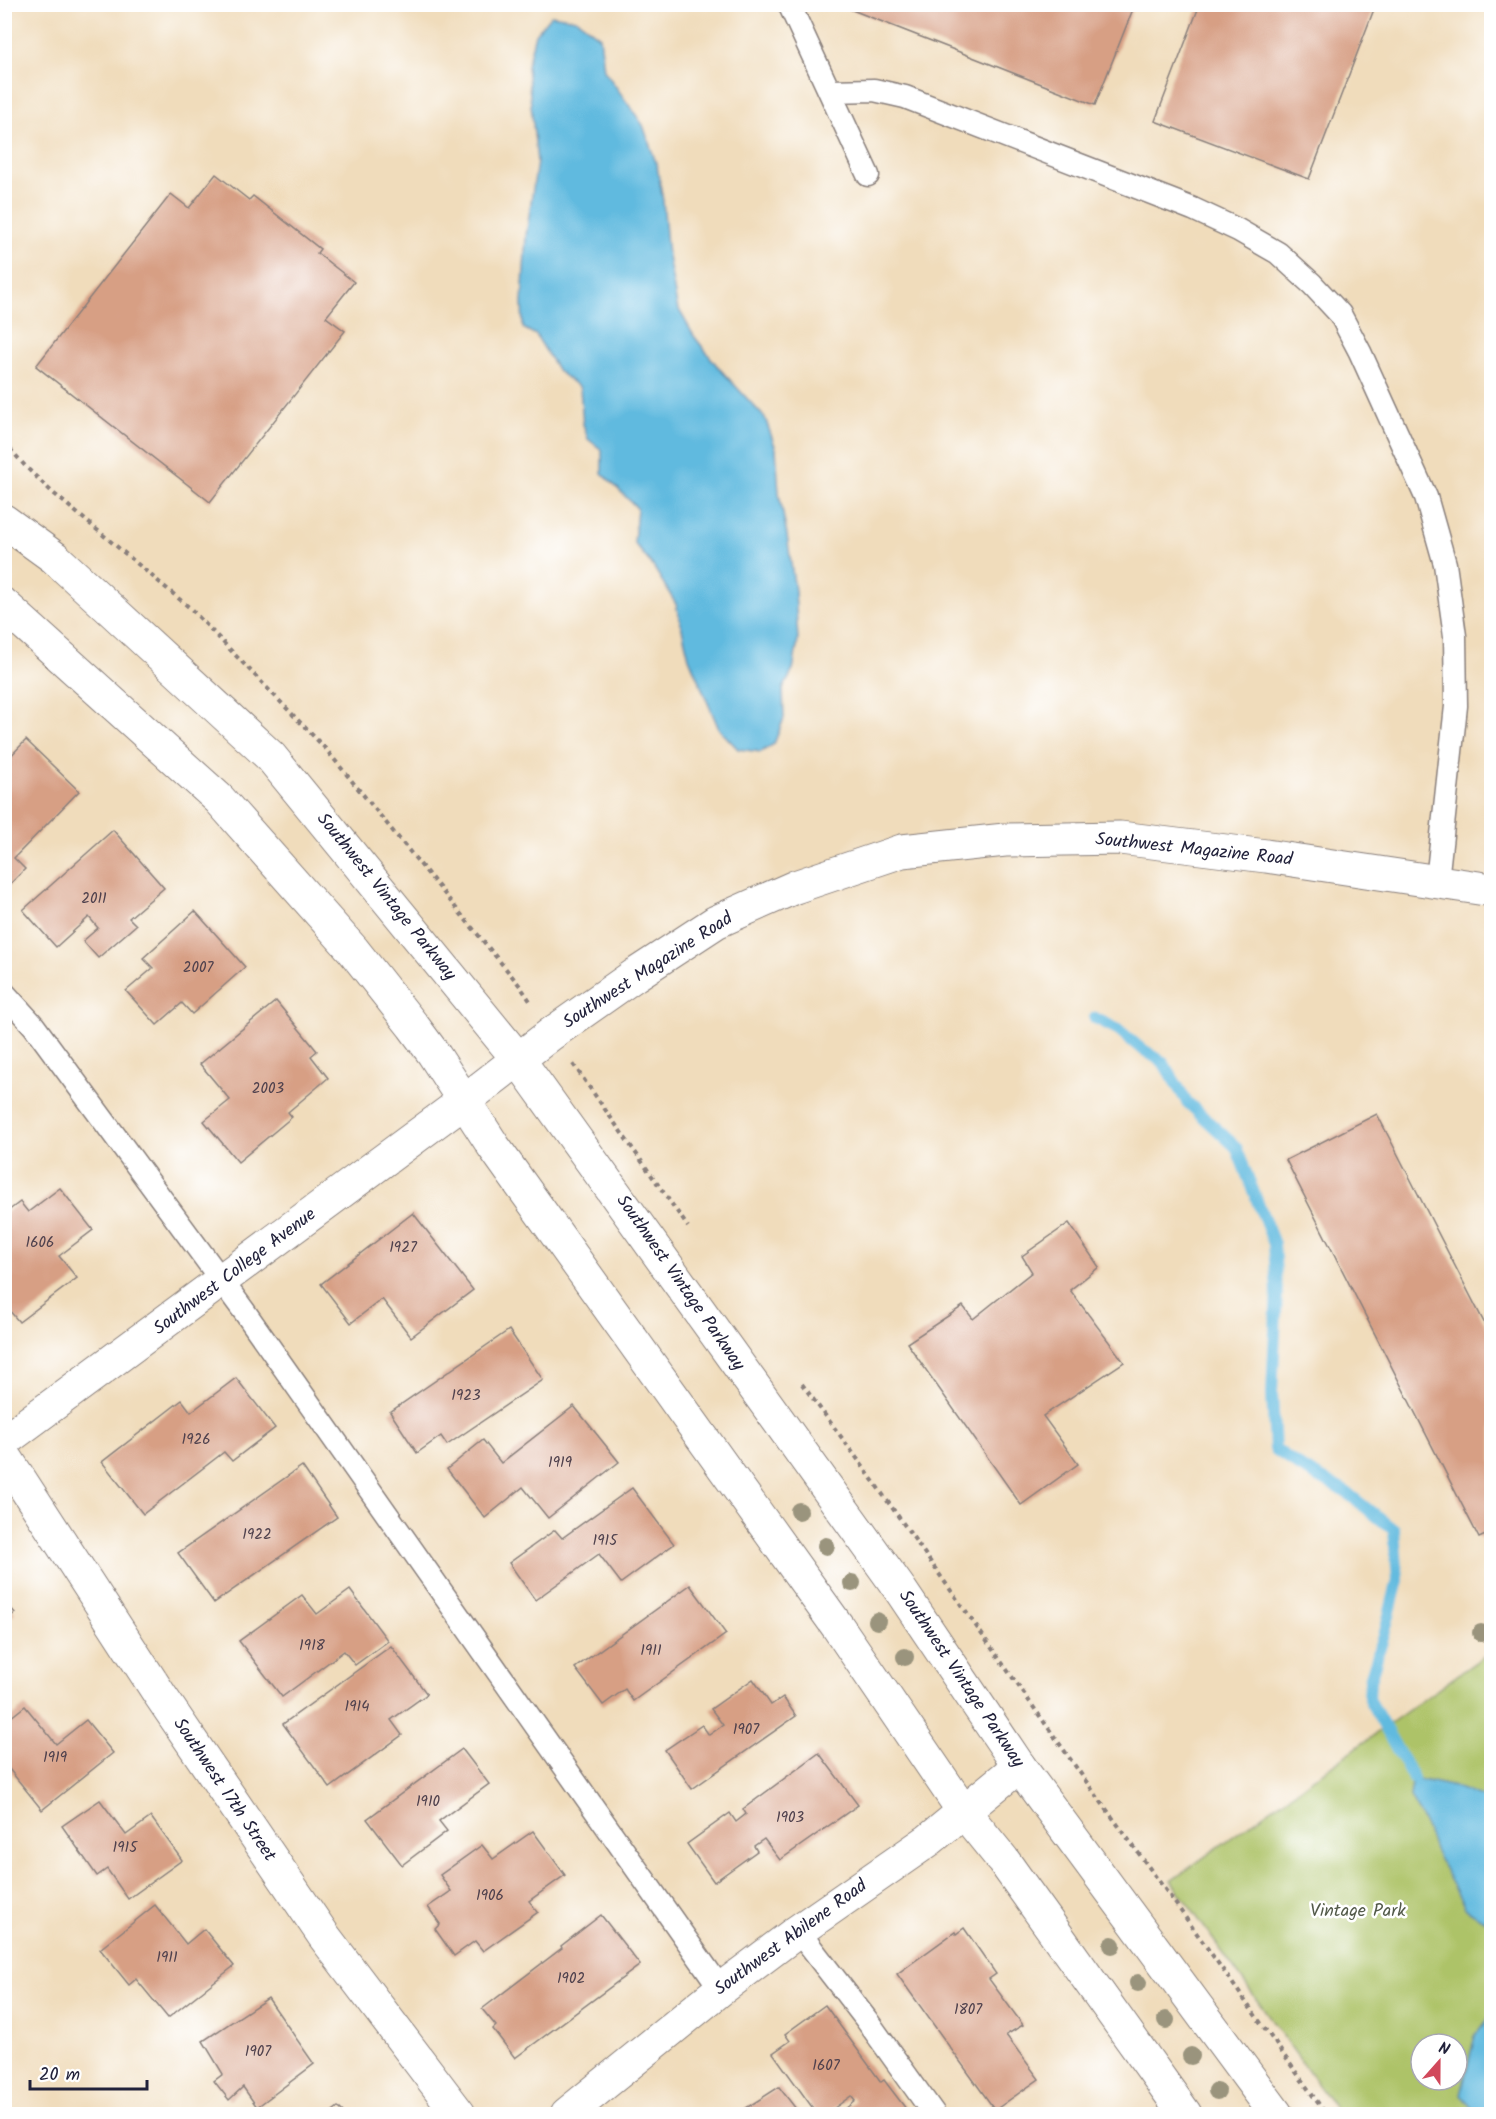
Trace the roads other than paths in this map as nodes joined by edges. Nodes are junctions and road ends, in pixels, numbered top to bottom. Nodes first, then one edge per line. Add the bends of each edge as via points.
1 (789, 4) edge
2 (830, 91) junction
3 (868, 176) dead end
4 (4, 521) edge
5 (4, 604) edge
6 (1437, 880) junction
7 (1491, 890) edge
8 (4, 993) edge
9 (518, 1059) junction
10 (464, 1101) junction
11 (222, 1281) junction
12 (4, 1441) edge
13 (4, 1455) edge
14 (1019, 1766) junction
15 (964, 1812) junction
16 (798, 1931) junction
17 (721, 1989) junction
18 (459, 2115) edge
19 (567, 2115) edge
20 (934, 2115) edge
21 (1185, 2115) edge
22 (1276, 2115) edge

1 - 2 lane
2 - 3 lane
2 - 6 lane via 874,90 905,97 1202,213 1278,253 1340,314 1426,497 1445,564 1455,636 1456,706
4 - 9 street, Southwest Vintage Parkway via 55,558 271,757
5 - 10 street via 219,799 353,950 433,1053
6 - 7 street, Southwest Magazine Road
6 - 9 street, Southwest Magazine Road via 1119,838 1005,840 902,851 795,887 716,922
8 - 11 lane via 34,1026
9 - 10 street, Southwest Magazine Road
9 - 14 street, Southwest Vintage Parkway via 899,1588
10 - 11 street, Southwest College Avenue
10 - 15 street via 838,1627
11 - 12 street, Southwest College Avenue
11 - 17 lane
13 - 18 street, Southwest 17th Street via 160,1695 324,1936
14 - 15 street, Southwest Abilene Road
14 - 22 street, Southwest Vintage Parkway
15 - 16 street, Southwest Abilene Road
15 - 21 street via 1003,1860
16 - 17 street, Southwest Abilene Road
16 - 20 lane
17 - 19 street, Southwest Abilene Road

